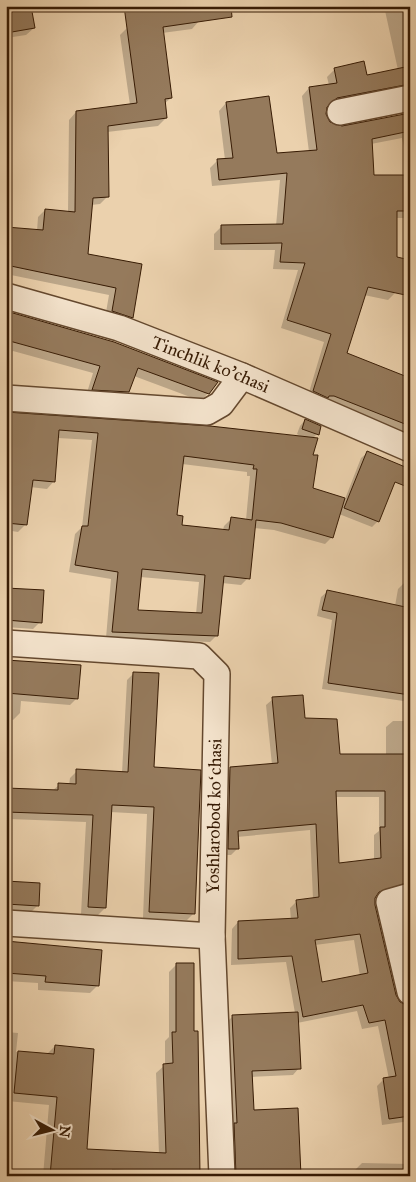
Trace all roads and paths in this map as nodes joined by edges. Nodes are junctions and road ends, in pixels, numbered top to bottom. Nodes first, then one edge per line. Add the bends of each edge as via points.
1 (410, 98) edge
2 (340, 112) dead end
3 (6, 296) edge
4 (242, 376) junction
5 (6, 398) edge
6 (410, 449) edge
7 (6, 643) edge
8 (410, 896) edge
9 (6, 923) edge
10 (212, 936) junction
11 (410, 992) edge
12 (222, 1176) edge

1 - 2 street
3 - 4 street, Tinchlik ko'chasi via 119,328
4 - 5 street via 221,404 207,412
4 - 6 street, Tinchlik ko'chasi
7 - 10 street, Yoshlarobod koʻchasi via 198,656 217,674
8 - 11 street via 389,902
9 - 10 street
10 - 12 street, Yoshlarobod koʻchasi

